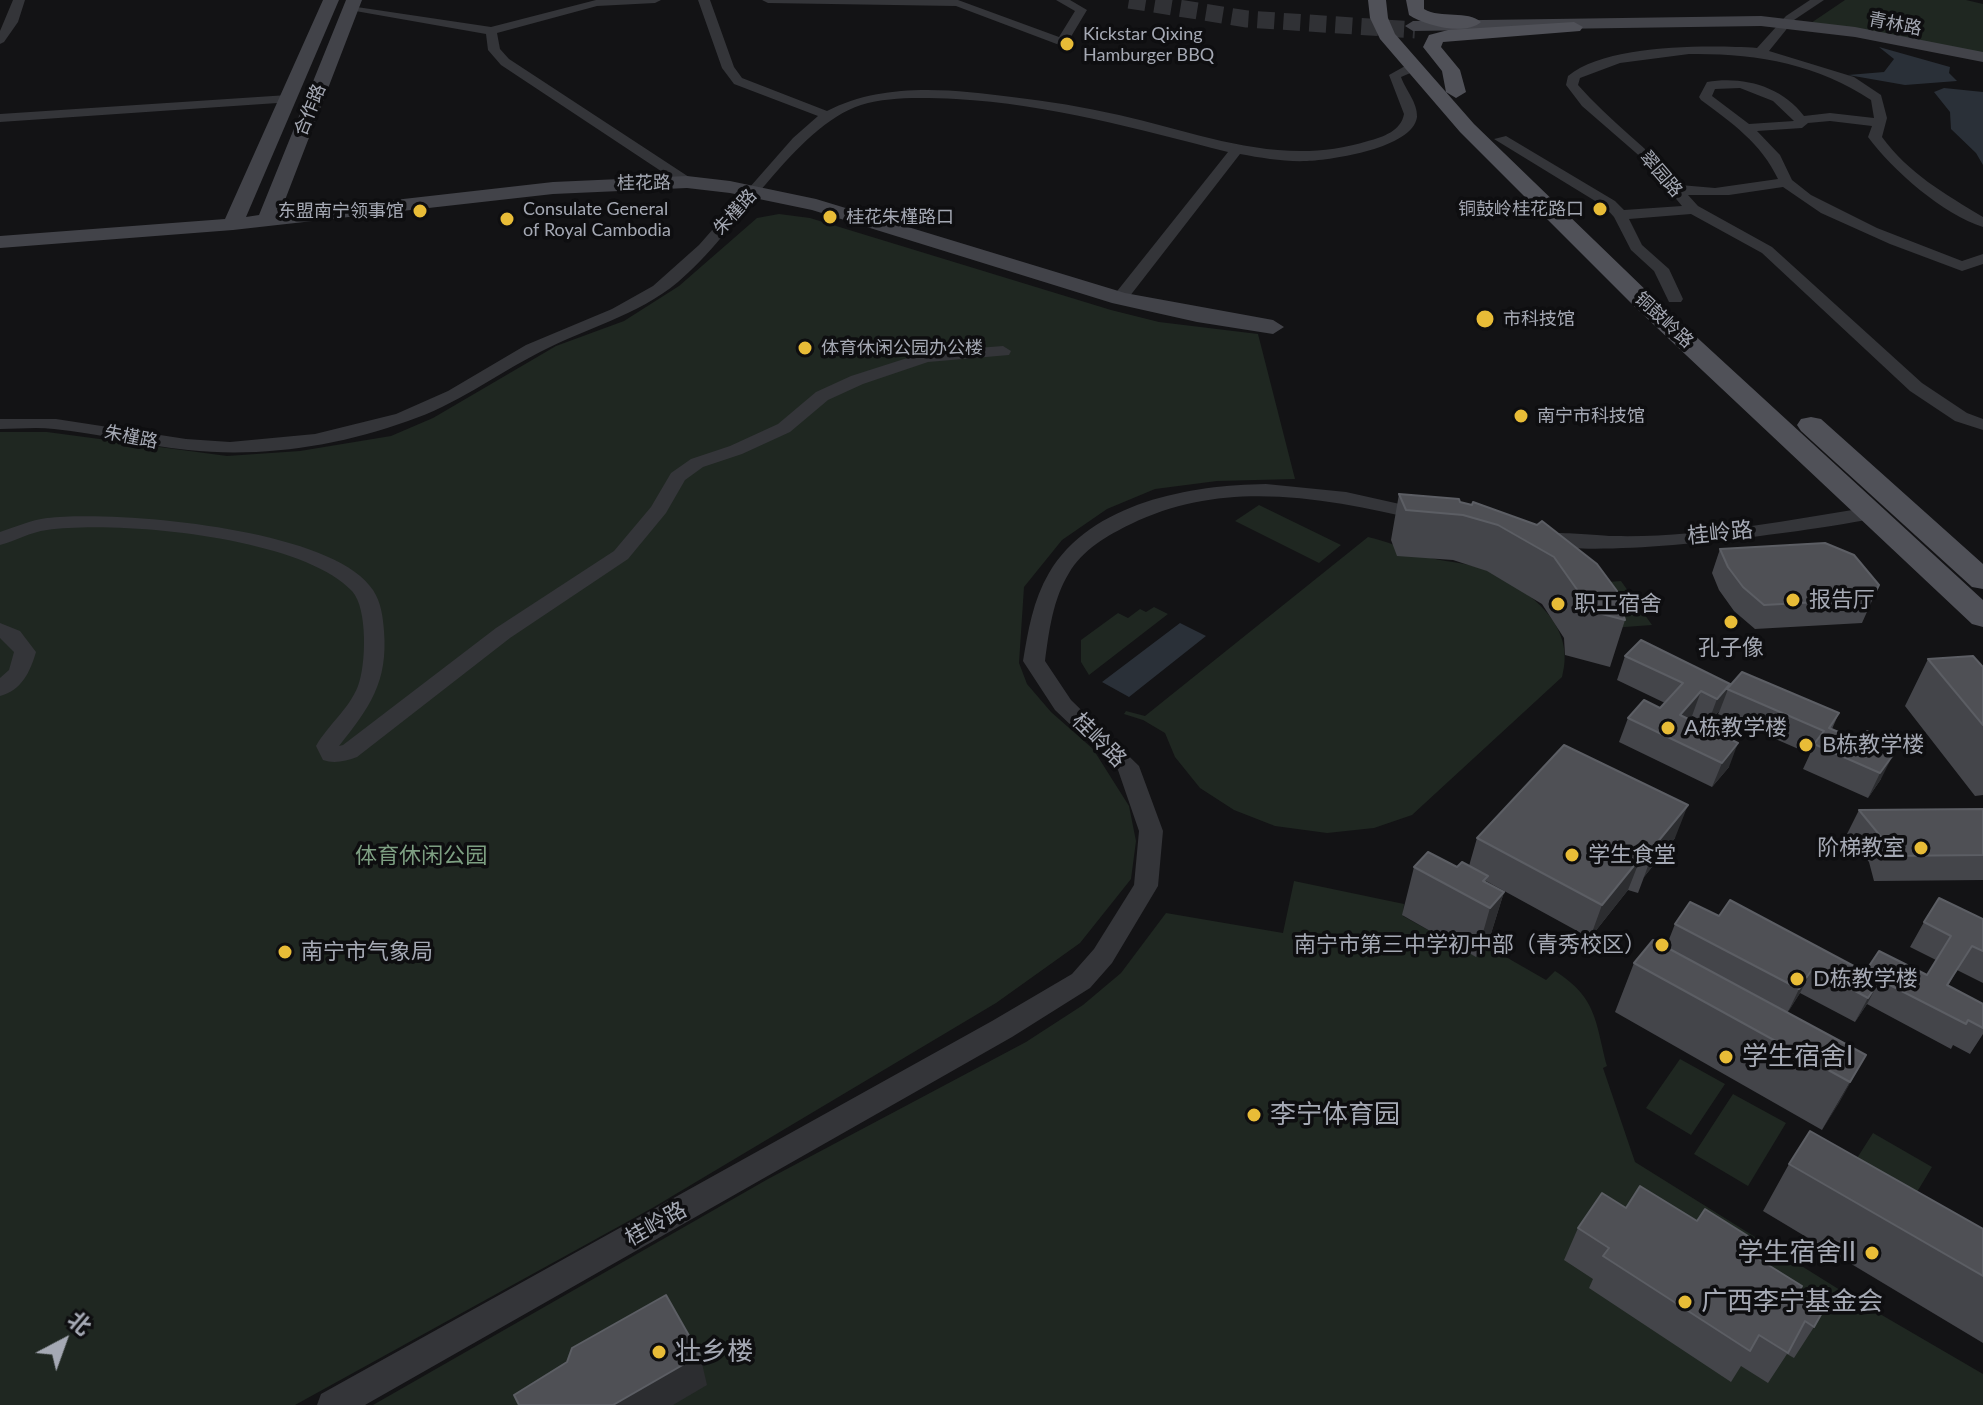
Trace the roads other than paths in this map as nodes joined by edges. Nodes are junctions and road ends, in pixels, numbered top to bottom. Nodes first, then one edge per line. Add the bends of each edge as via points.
1 (19, 0) edge
2 (331, 0) edge
3 (655, 0) edge
4 (704, 0) edge
5 (768, 0) edge
6 (1062, 0) edge
7 (1377, 0) edge
8 (1400, 0) edge
9 (1415, 0) tunnel mouth
10 (1818, 0) edge
11 (352, 5) edge
12 (1578, 25) junction
13 (1785, 25) junction
14 (1414, 28) tunnel mouth
15 (491, 31) junction
16 (0, 40) edge
17 (1760, 52) junction
18 (1983, 60) edge
19 (1411, 68) junction
20 (1456, 92) junction
21 (288, 99) junction
22 (829, 116) junction
23 (0, 118) edge
24 (1801, 120) junction
25 (1880, 123) junction
26 (1745, 128) junction
27 (1501, 139) junction
28 (1236, 150) junction
29 (687, 182) junction
30 (1785, 182) junction
31 (754, 192) junction
32 (1682, 198) junction
33 (1615, 210) junction
34 (267, 220) junction
35 (1983, 223) edge
36 (233, 224) junction
37 (0, 242) edge
38 (1983, 259) edge
39 (1962, 266) junction
40 (1983, 279) edge
41 (1120, 298) junction
42 (1675, 299) junction
43 (1273, 327) dead end
44 (1003, 351) dead end
45 (0, 424) edge
46 (1983, 425) edge
47 (1820, 432) junction
48 (1790, 436) junction
49 (1872, 513) junction
50 (1450, 521) edge
51 (1523, 536) edge
52 (0, 539) edge
53 (1983, 580) edge
54 (1983, 617) edge
55 (0, 630) edge
56 (0, 689) edge
57 (333, 1405) edge

1 - 16 street
2 - 21 street
3 - 15 street via 597,3
4 - 22 street via 728,68 738,81
5 - 6 street via 957,3 1062,42 1081,10
7 - 19 main road, 铜鼓岭路 via 1386,35
8 - 20 main road, 铜鼓岭路 via 1400,20 1407,34
9 - 12 main road via 1417,13 1441,21
10 - 13 street
11 - 15 street
11 - 34 street, 合作路
12 - 13 street, 青林路
12 - 14 street, 青林路
12 - 20 main road via 1435,39 1432,47 1451,70
13 - 17 street
13 - 18 street, 青林路
15 - 29 street via 494,50 505,62
17 - 25 street via 1850,80 1877,98
17 - 32 street, 翠园路 via 1717,49 1640,56 1598,64 1574,76 1572,85 1587,103 1648,156
19 - 28 street, 朱槿路 via 1400,71 1395,81 1411,111 1409,121 1384,141 1356,152 1306,158
19 - 48 main road, 铜鼓岭路 via 1637,295
20 - 27 main road, 铜鼓岭路
21 - 23 street
21 - 36 street
22 - 28 street, 朱槿路 via 852,103 947,94 1090,112
22 - 31 street, 朱槿路 via 804,135
24 - 25 street via 1830,117
24 - 26 street via 1802,124
24 - 26 street via 1772,95 1745,85 1711,85 1705,97
25 - 35 street via 1875,137 1905,174
26 - 30 street via 1776,160
27 - 33 street
27 - 42 main road, 铜鼓岭路
28 - 41 street
29 - 31 street, 桂花路
29 - 34 street, 桂花路 via 553,188
30 - 32 street via 1733,192 1689,192
30 - 39 street via 1857,224
31 - 41 street, 桂花路 via 816,205
31 - 45 street, 朱槿路 via 662,288 405,417 288,443 230,447 174,445 52,424
32 - 33 street
32 - 46 street, 翠园路 via 1767,250 1916,387
33 - 42 street via 1636,247 1661,269
34 - 36 street, 桂花路
36 - 37 street, 桂花路
38 - 39 street
39 - 40 street
41 - 43 street, 桂花路
42 - 47 main road, 铜鼓岭路
44 - 52 street via 926,357 857,380 822,396 784,428 697,463 678,477 621,555 503,633 349,752 331,755 327,746 370,684 374,620 364,590 334,567 269,542 110,521 45,524
47 - 48 main road
47 - 53 main road, 铜鼓岭路
48 - 49 main road, 铜鼓岭路
49 - 51 street, 桂岭路 via 1612,543
49 - 54 main road, 铜鼓岭路
50 - 57 street, 桂岭路 via 1361,500 1240,488 1185,494 1135,512 1091,538 1060,571 1042,614 1034,661 1063,705 1128,766 1148,818 1146,886 1103,956 1081,981 1002,1029
55 - 56 street via 13,636 25,652 19,673

